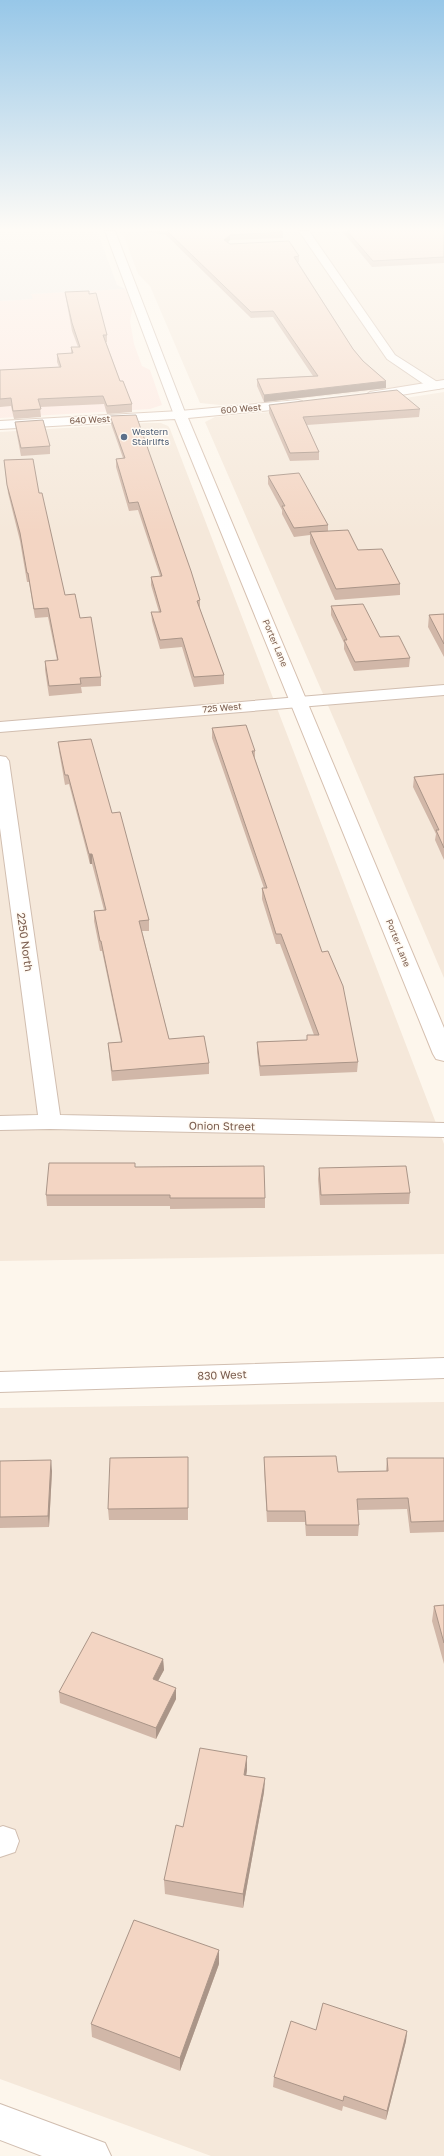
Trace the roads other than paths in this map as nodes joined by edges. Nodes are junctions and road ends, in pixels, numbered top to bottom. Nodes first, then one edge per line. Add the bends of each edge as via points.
1 (147, 332) edge
2 (373, 332) edge
3 (439, 385) edge
4 (359, 398) edge
5 (308, 404) edge
6 (180, 415) junction
7 (0, 425) edge
8 (444, 690) edge
9 (299, 701) junction
10 (0, 727) edge
11 (0, 761) edge
12 (444, 1054) edge
13 (50, 1122) junction
14 (0, 1123) edge
15 (444, 1130) edge
16 (444, 1368) edge
17 (0, 1382) edge
18 (0, 2122) edge
19 (92, 2156) edge

1 - 6 street, Porter Lane
2 - 3 street via 391,357
3 - 4 street
5 - 6 street, 600 West
6 - 7 street, 640 West
6 - 9 street, Porter Lane
8 - 9 street, 725 West
9 - 10 street, 725 West
9 - 12 street, Porter Lane
11 - 13 street, 2250 North
13 - 14 street, Onion Street
13 - 15 street, Onion Street
16 - 17 street, 830 West
18 - 19 street

